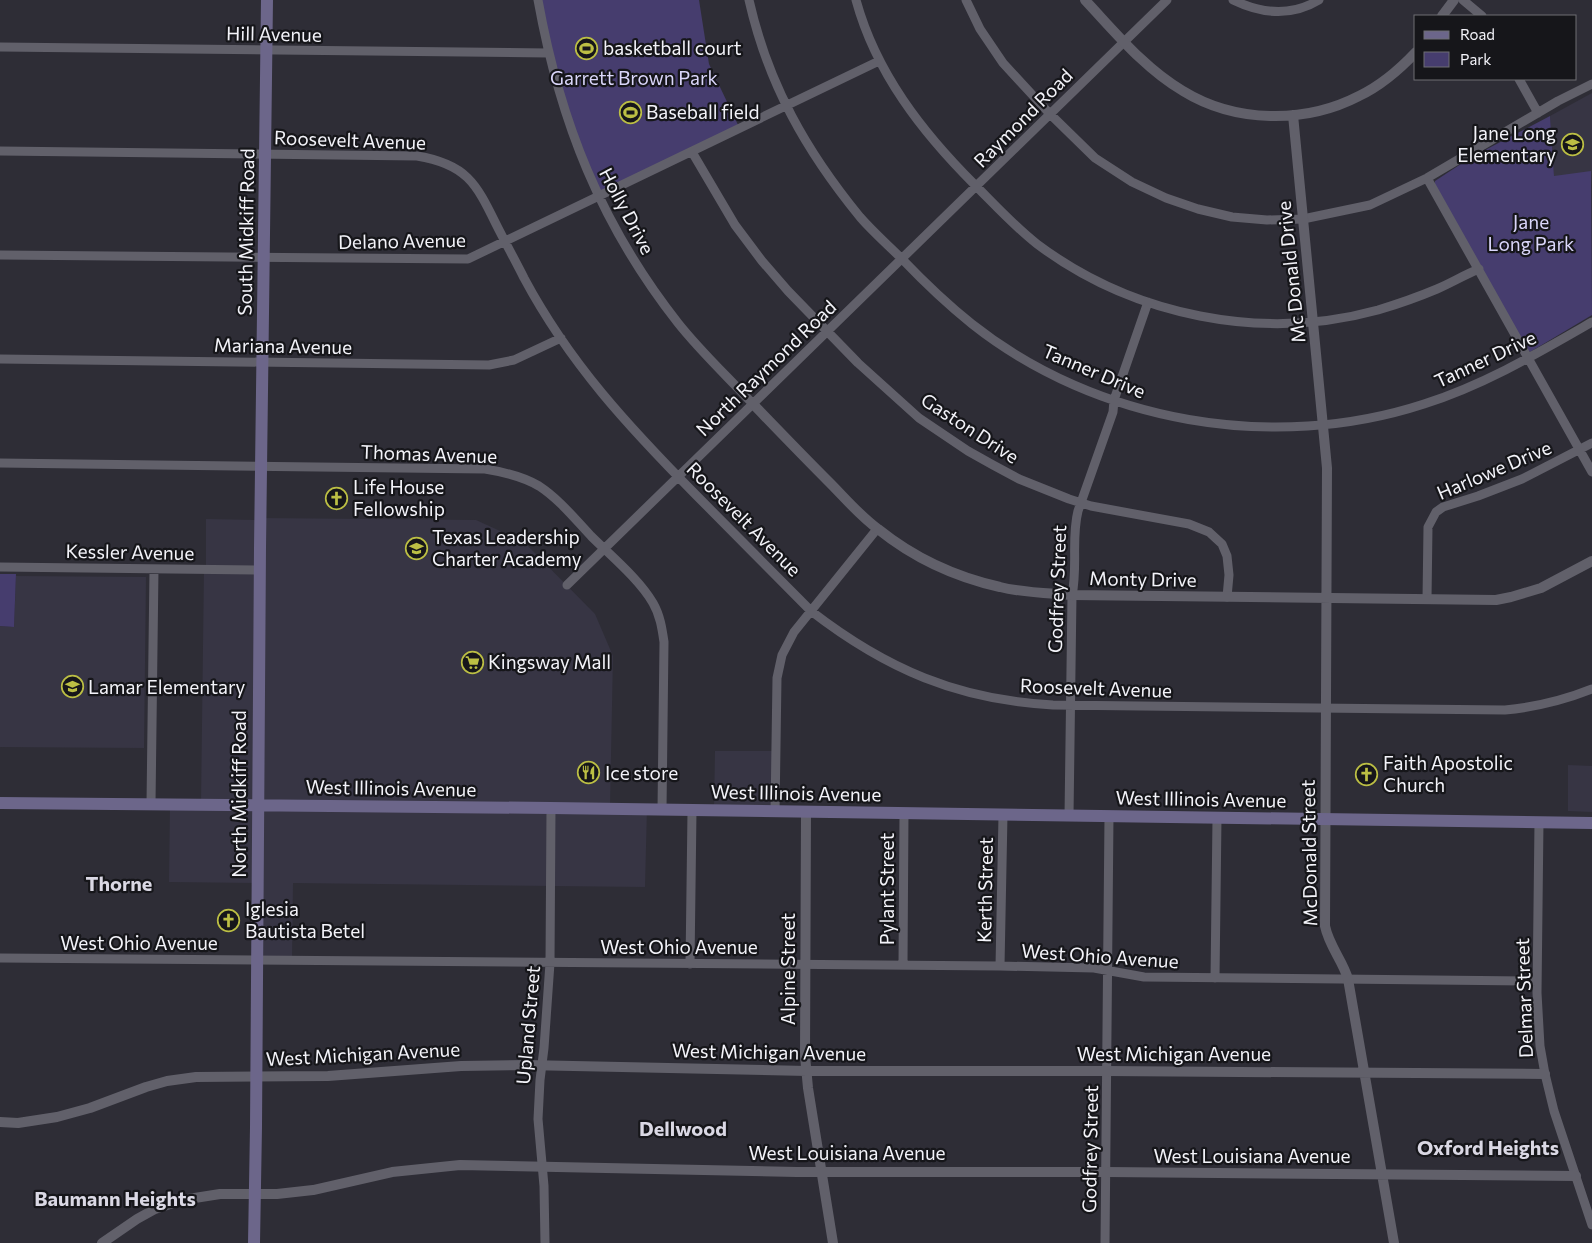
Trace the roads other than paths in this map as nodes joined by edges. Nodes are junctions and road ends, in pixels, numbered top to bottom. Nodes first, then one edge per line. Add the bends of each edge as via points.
1 (267, 0) edge
2 (538, 0) edge
3 (749, 0) edge
4 (856, 0) edge
5 (966, 0) edge
6 (1086, 0) edge
7 (1168, 0) edge
8 (1233, 0) edge
9 (1319, 0) edge
10 (1454, 0) edge
11 (1463, 0) edge
12 (1443, 15) edge
13 (1481, 15) edge
14 (1125, 42) junction
15 (0, 47) edge
16 (267, 50) junction
17 (548, 53) junction
18 (1414, 54) edge
19 (879, 61) junction
20 (1520, 80) edge
21 (1592, 84) edge
22 (786, 106) junction
23 (1538, 113) junction
24 (1050, 114) junction
25 (1293, 115) junction
26 (0, 151) edge
27 (692, 152) junction
28 (266, 154) junction
29 (1427, 178) junction
30 (976, 187) junction
31 (599, 197) junction
32 (1303, 219) junction
33 (505, 242) junction
34 (0, 255) edge
35 (264, 258) junction
36 (901, 258) junction
37 (1479, 269) junction
38 (1148, 302) junction
39 (1314, 321) junction
40 (1592, 322) edge
41 (828, 332) junction
42 (561, 338) junction
43 (1528, 358) junction
44 (0, 359) edge
45 (263, 362) junction
46 (1114, 400) junction
47 (752, 403) junction
48 (1324, 425) junction
49 (1592, 443) edge
50 (1580, 450) junction
51 (0, 463) edge
52 (261, 466) junction
53 (1592, 472) edge
54 (678, 476) junction
55 (1081, 503) junction
56 (877, 529) junction
57 (604, 548) junction
58 (1592, 561) edge
59 (0, 567) edge
60 (154, 569) junction
61 (260, 570) junction
62 (567, 585) dead end
63 (1072, 595) junction
64 (1227, 598) junction
65 (1326, 598) junction
66 (1427, 599) junction
67 (811, 611) junction
68 (1592, 689) edge
69 (1070, 705) junction
70 (1326, 708) junction
71 (0, 803) edge
72 (151, 804) junction
73 (258, 805) junction
74 (551, 808) junction
75 (662, 810) junction
76 (692, 811) junction
77 (775, 812) junction
78 (806, 812) junction
79 (904, 813) junction
80 (1003, 815) junction
81 (1069, 816) junction
82 (1109, 816) junction
83 (1217, 818) junction
84 (1326, 819) junction
85 (1539, 822) junction
86 (1592, 823) edge
87 (0, 958) edge
88 (257, 960) junction
89 (550, 963) junction
90 (690, 964) junction
91 (806, 965) junction
92 (903, 965) junction
93 (1000, 966) junction
94 (1108, 970) junction
95 (1215, 978) junction
96 (1348, 979) junction
97 (1537, 982) junction
98 (541, 1066) junction
99 (806, 1071) junction
100 (1108, 1071) junction
101 (1364, 1073) junction
102 (1545, 1074) junction
103 (256, 1077) junction
104 (0, 1122) edge
105 (541, 1166) junction
106 (822, 1171) junction
107 (1107, 1172) junction
108 (1382, 1174) junction
109 (1576, 1176) junction
110 (255, 1194) junction
111 (1592, 1225) edge
112 (102, 1243) edge
113 (254, 1243) edge
114 (545, 1243) edge
115 (833, 1243) edge
116 (1105, 1243) edge
117 (1394, 1243) edge

1 - 16 main road, South Midkiff Road
2 - 17 street, Holly Drive
3 - 22 street, Tanner Drive via 766,60
4 - 19 street
5 - 24 street via 1002,63
6 - 14 street
7 - 14 street, Raymond Road
8 - 9 street via 1253,9 1278,12 1296,10
10 - 12 street
11 - 13 street
14 - 24 street, Raymond Road
14 - 25 street via 1161,76 1202,101 1248,114
15 - 16 street, Hill Avenue
16 - 17 street, Hill Avenue
16 - 28 main road, South Midkiff Road
17 - 31 street, Holly Drive via 570,126
18 - 25 street via 1386,79 1360,96 1320,110
19 - 22 street, Delano Avenue
19 - 30 street via 904,103 930,137
20 - 23 street
21 - 23 street
22 - 27 street, Delano Avenue
22 - 36 street, Tanner Drive via 833,184
23 - 29 street
24 - 30 street, Raymond Road
24 - 32 street via 1095,158 1132,182 1166,198 1232,217
25 - 32 street, Mc Donald Drive
26 - 28 street, Roosevelt Avenue
27 - 31 street, Delano Avenue
27 - 41 street, Gaston Drive via 735,225 762,261
28 - 33 street, Roosevelt Avenue via 417,156 442,161 460,171 476,186
28 - 35 main road, South Midkiff Road
29 - 32 street via 1370,205
29 - 37 street
30 - 36 street, Raymond Road
30 - 38 street via 1013,224 1052,254 1102,283
31 - 33 street, Delano Avenue
31 - 47 street, Holly Drive via 622,241 670,312
32 - 39 street, Mc Donald Drive
33 - 35 street, Delano Avenue via 463,260
33 - 42 street, Roosevelt Avenue
34 - 35 street, Delano Avenue
35 - 45 main road, South Midkiff Road
36 - 41 street, North Raymond Road
36 - 46 street, Tanner Drive via 939,297 995,340 1049,372
37 - 39 street via 1392,306
37 - 43 street
38 - 39 street via 1187,314 1228,321
38 - 46 street
39 - 48 street, Mc Donald Drive
40 - 43 street, Tanner Drive
41 - 47 street, North Raymond Road
41 - 55 street, Gaston Drive via 879,384 935,430 993,466
42 - 45 street, Mariana Avenue via 514,360 489,365
42 - 54 street, Roosevelt Avenue via 614,408
43 - 48 street, Tanner Drive via 1427,403
43 - 50 street
44 - 45 street, Mariana Avenue
45 - 52 main road, South Midkiff Road
46 - 48 street, Tanner Drive via 1177,418 1227,425
46 - 55 street, Godfrey Street via 1113,412
47 - 54 street, North Raymond Road
47 - 56 street, Monty Drive
48 - 65 street, McDonald Street via 1328,479
49 - 50 street, Harlowe Drive
50 - 53 street
50 - 66 street, Harlowe Drive via 1522,479 1436,512 1428,527
51 - 52 street, Thomas Avenue
52 - 57 street, Thomas Avenue via 500,471 523,478 549,493
52 - 61 main road, North Midkiff Road
54 - 57 street, North Raymond Road
54 - 67 street, Roosevelt Avenue
55 - 63 street, Godfrey Street via 1074,530
55 - 64 street, Gaston Drive via 1189,524 1209,532 1222,544 1227,556
56 - 63 street, Monty Drive via 925,560 968,579 1014,590
56 - 67 street
57 - 62 street, North Raymond Road
57 - 75 street, Thomas Avenue via 646,592 663,631
58 - 66 street, Monty Drive via 1541,588 1511,598
59 - 60 street, Kessler Avenue
60 - 61 street, Kessler Avenue
60 - 72 street
61 - 73 main road, North Midkiff Road
63 - 64 street, Monty Drive
63 - 69 street, Godfrey Street
64 - 65 street, Monty Drive
65 - 66 street, Monty Drive
65 - 70 street, McDonald Street
67 - 69 street, Roosevelt Avenue via 860,647 927,680 992,698
67 - 77 street via 788,642 778,668
68 - 70 street, Roosevelt Avenue via 1554,703 1513,710
69 - 70 street, Roosevelt Avenue
69 - 81 street, Godfrey Street
70 - 84 street, McDonald Street
71 - 72 main road, West Illinois Avenue
72 - 73 main road, West Illinois Avenue
73 - 74 main road, West Illinois Avenue
73 - 88 main road, North Midkiff Road
74 - 75 main road, West Illinois Avenue
74 - 89 street, Upland Street
75 - 76 main road, West Illinois Avenue
76 - 77 main road, West Illinois Avenue
76 - 90 street
77 - 78 main road, West Illinois Avenue
78 - 79 main road, West Illinois Avenue
78 - 91 street, Alpine Street
79 - 80 main road, West Illinois Avenue
79 - 92 street, Pylant Street
80 - 81 main road, West Illinois Avenue
80 - 93 street, Kerth Street
81 - 82 main road, West Illinois Avenue
82 - 83 main road, West Illinois Avenue
82 - 94 street, Godfrey Street
83 - 84 main road, West Illinois Avenue
83 - 95 street
84 - 85 main road, West Illinois Avenue
84 - 96 street, McDonald Street via 1325,926
85 - 86 main road, West Illinois Avenue
85 - 97 street, Delmar Street
87 - 88 street, West Ohio Avenue
88 - 89 street, West Ohio Avenue
88 - 103 main road, North Midkiff Road
89 - 90 street, West Ohio Avenue
89 - 98 street, Upland Street
90 - 91 street, West Ohio Avenue
91 - 92 street, West Ohio Avenue
91 - 99 street, Alpine Street
92 - 93 street, West Ohio Avenue
93 - 94 street, West Ohio Avenue
94 - 95 street, West Ohio Avenue via 1144,977
94 - 100 street, Godfrey Street
95 - 96 street, West Ohio Avenue
96 - 97 street, West Ohio Avenue
96 - 101 street, McDonald Street
97 - 102 street, Delmar Street via 1538,1023
98 - 99 street, West Michigan Avenue
98 - 103 street, West Michigan Avenue via 461,1066 328,1076
98 - 105 street, Upland Street via 538,1119
99 - 100 street, West Michigan Avenue
99 - 106 street, Alpine Street
100 - 101 street, West Michigan Avenue
100 - 107 street, Godfrey Street
101 - 102 street, West Michigan Avenue
101 - 108 street, McDonald Street
102 - 109 street, Delmar Street
103 - 104 street, West Michigan Avenue via 171,1080 57,1117
103 - 110 main road, North Midkiff Road
105 - 106 street, West Louisiana Avenue
105 - 110 street, West Louisiana Avenue via 421,1168 313,1190
105 - 114 street, Upland Street
106 - 107 street, West Louisiana Avenue
106 - 115 street, Alpine Street
107 - 108 street, West Louisiana Avenue
107 - 116 street, Godfrey Street
108 - 109 street, West Louisiana Avenue
108 - 117 street, McDonald Street
109 - 111 street, Delmar Street
110 - 112 street, West Louisiana Avenue via 209,1195 175,1202 137,1219
110 - 113 main road, North Midkiff Road

